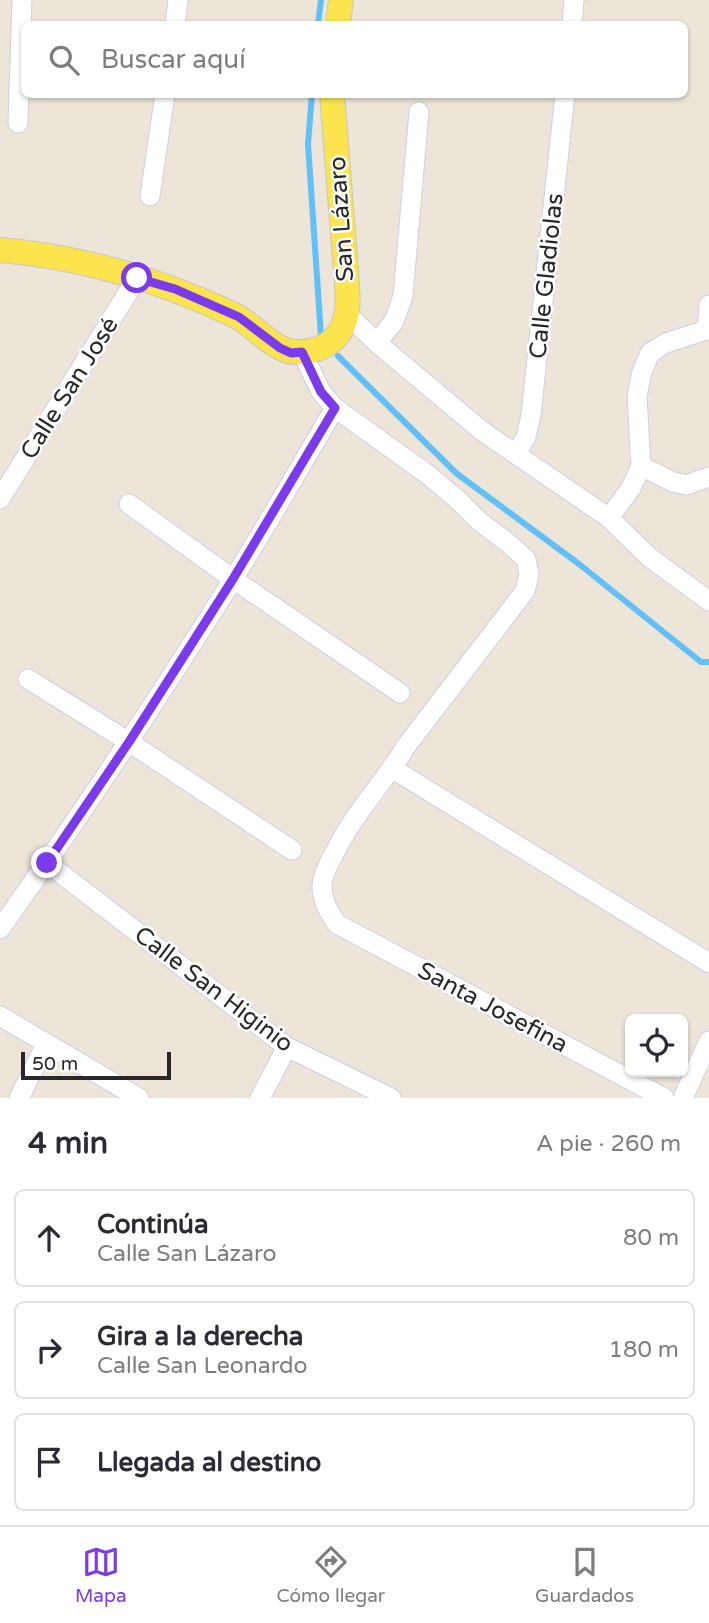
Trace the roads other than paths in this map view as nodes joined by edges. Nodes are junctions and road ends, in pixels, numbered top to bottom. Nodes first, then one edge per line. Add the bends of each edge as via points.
1 (22, 0) edge
2 (178, 0) edge
3 (341, 0) edge
4 (574, 0) edge
5 (21, 21) edge
6 (175, 21) edge
7 (338, 21) edge
8 (572, 21) edge
9 (21, 31) edge
10 (164, 98) edge
11 (332, 98) edge
12 (565, 98) edge
13 (419, 112) dead end
14 (18, 123) dead end
15 (150, 196) dead end
16 (0, 250) edge
17 (137, 278) junction
18 (709, 305) edge
19 (347, 314) junction
20 (708, 329) edge
21 (377, 343) junction
22 (318, 347) junction
23 (335, 408) junction
24 (516, 454) junction
25 (641, 466) junction
26 (709, 477) edge
27 (0, 499) edge
28 (129, 504) dead end
29 (609, 518) junction
30 (233, 579) junction
31 (709, 601) edge
32 (28, 679) dead end
33 (400, 693) dead end
34 (129, 742) junction
35 (393, 769) junction
36 (292, 850) dead end
37 (47, 863) junction
38 (0, 929) edge
39 (709, 963) edge
40 (0, 1016) edge
41 (709, 1041) edge
42 (46, 1044) junction
43 (287, 1046) junction
44 (702, 1076) edge
45 (19, 1098) edge
46 (139, 1098) edge
47 (260, 1098) edge
48 (391, 1098) edge
49 (664, 1098) edge
50 (683, 1098) edge

1 - 5 street
2 - 6 street
3 - 7 main road
4 - 8 street
9 - 14 street
10 - 15 street
11 - 19 main road, San Lázaro
12 - 24 street, Calle Gladiolas via 531,415
13 - 21 street via 403,296 394,321
16 - 17 main road via 81,262
17 - 22 main road via 239,317 291,353
17 - 27 street, Calle San José
18 - 20 street
19 - 21 street
19 - 22 main road, San Lázaro via 341,332
20 - 25 street via 650,353 637,396
21 - 24 street
22 - 23 street via 321,392
23 - 30 street
23 - 35 street via 427,474 508,542 526,559 529,574 525,591
24 - 29 street
25 - 26 street via 686,485
25 - 29 street
28 - 30 street
29 - 31 street via 649,556
30 - 33 street
30 - 34 street
32 - 34 street
34 - 36 street
34 - 37 street
35 - 39 street
35 - 49 street, Santa Josefina via 344,832 323,879 327,910 337,924
37 - 38 street
37 - 43 street, Calle San Higinio
40 - 42 street
41 - 44 street
42 - 45 street
42 - 46 street
43 - 47 street
43 - 48 street, Calle San Higinio
44 - 50 street

